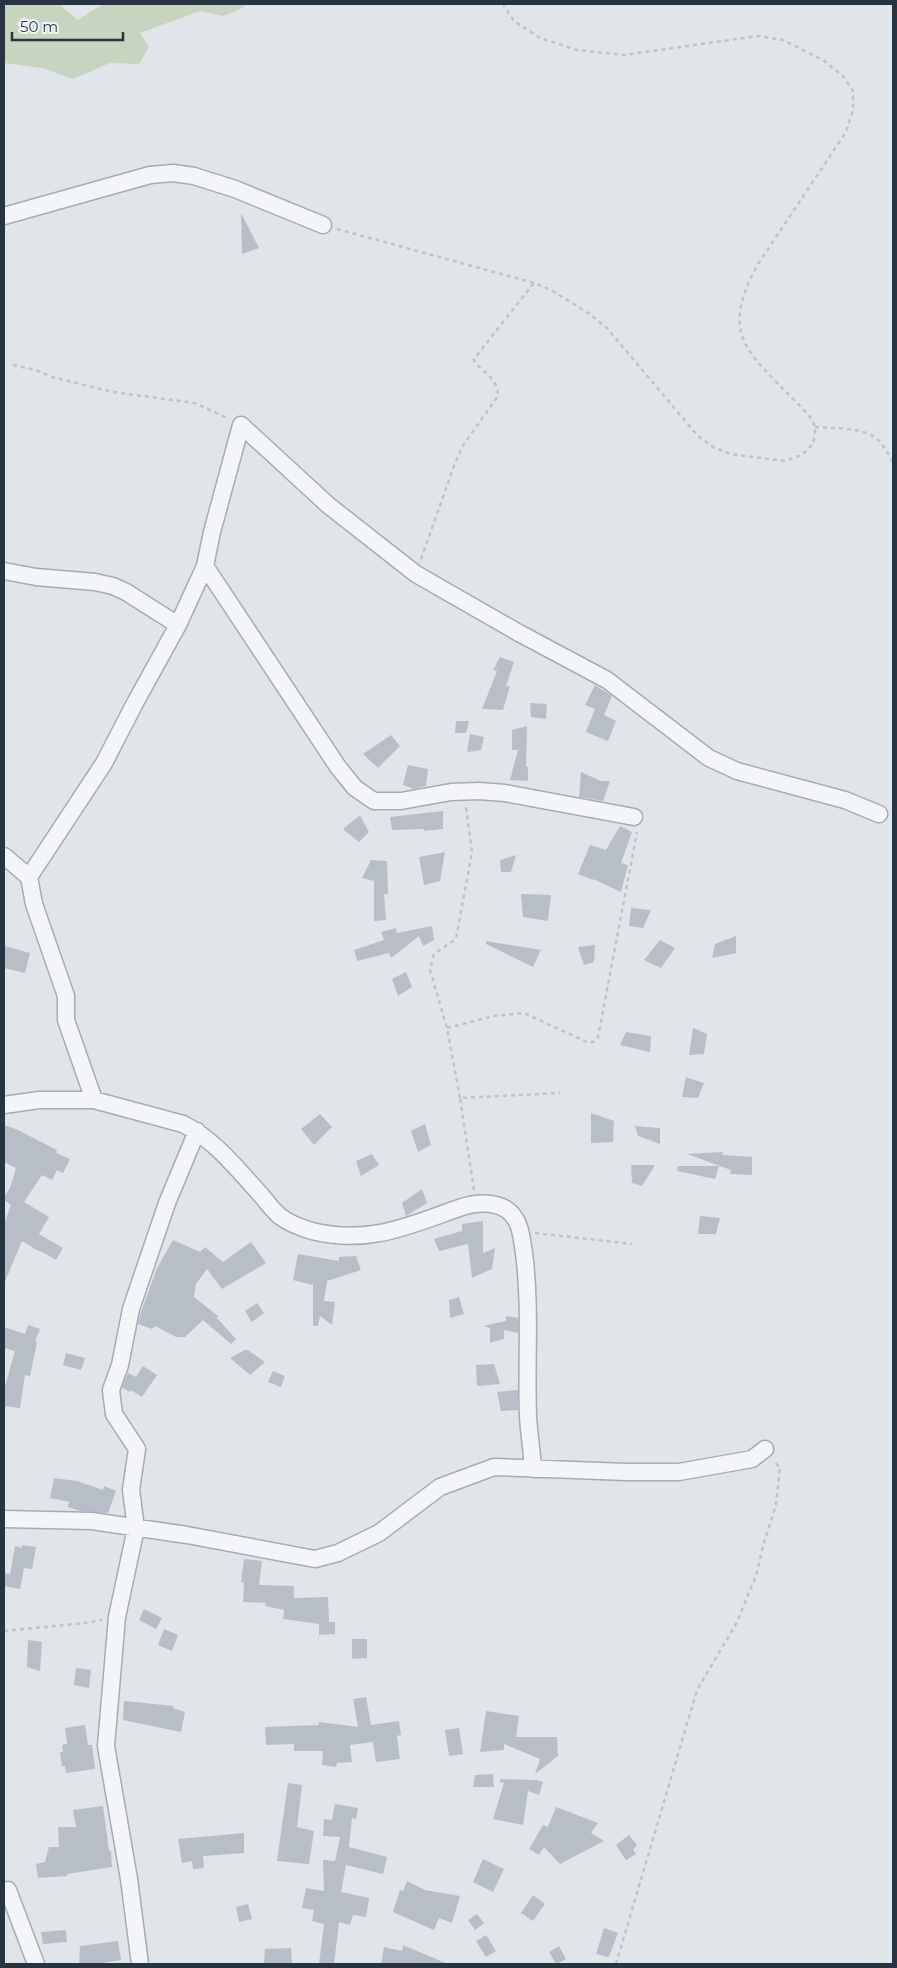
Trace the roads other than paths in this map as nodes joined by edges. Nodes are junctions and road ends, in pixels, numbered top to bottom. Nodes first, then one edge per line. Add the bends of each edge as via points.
1 (4, 216) edge
2 (323, 225) road end
3 (205, 566) junction
4 (4, 571) edge
5 (178, 625) junction
6 (879, 814) dead end
7 (634, 817) road end
8 (4, 856) edge
9 (29, 877) junction
10 (94, 1100) junction
11 (4, 1105) edge
12 (197, 1131) junction
13 (765, 1449) road end
14 (533, 1469) junction
15 (4, 1520) edge
16 (136, 1528) junction
17 (5, 1888) edge
18 (36, 1964) edge
19 (140, 1964) edge

1 - 2 street via 150,175 173,173 235,188
3 - 5 street
3 - 6 street via 241,425 328,505 416,574 607,680 709,758 737,771 845,800
3 - 7 street via 338,767 356,788 374,801 401,801 464,792 505,793
4 - 5 street via 112,586
5 - 9 street via 104,763
8 - 9 street
9 - 10 street via 34,904 66,996 66,1020
10 - 11 street via 39,1100
10 - 12 street via 183,1124
12 - 14 street via 221,1150 281,1217 312,1231 340,1236 373,1235 469,1204 506,1208 521,1231 528,1302 528,1416
12 - 16 street via 167,1203 131,1309 120,1365 111,1390 114,1414 136,1449 131,1490
13 - 14 street via 752,1460 679,1472
14 - 16 street via 494,1467 440,1486 379,1533 338,1553 315,1558
15 - 16 street via 92,1521
16 - 19 street via 117,1617 106,1746
17 - 18 street

